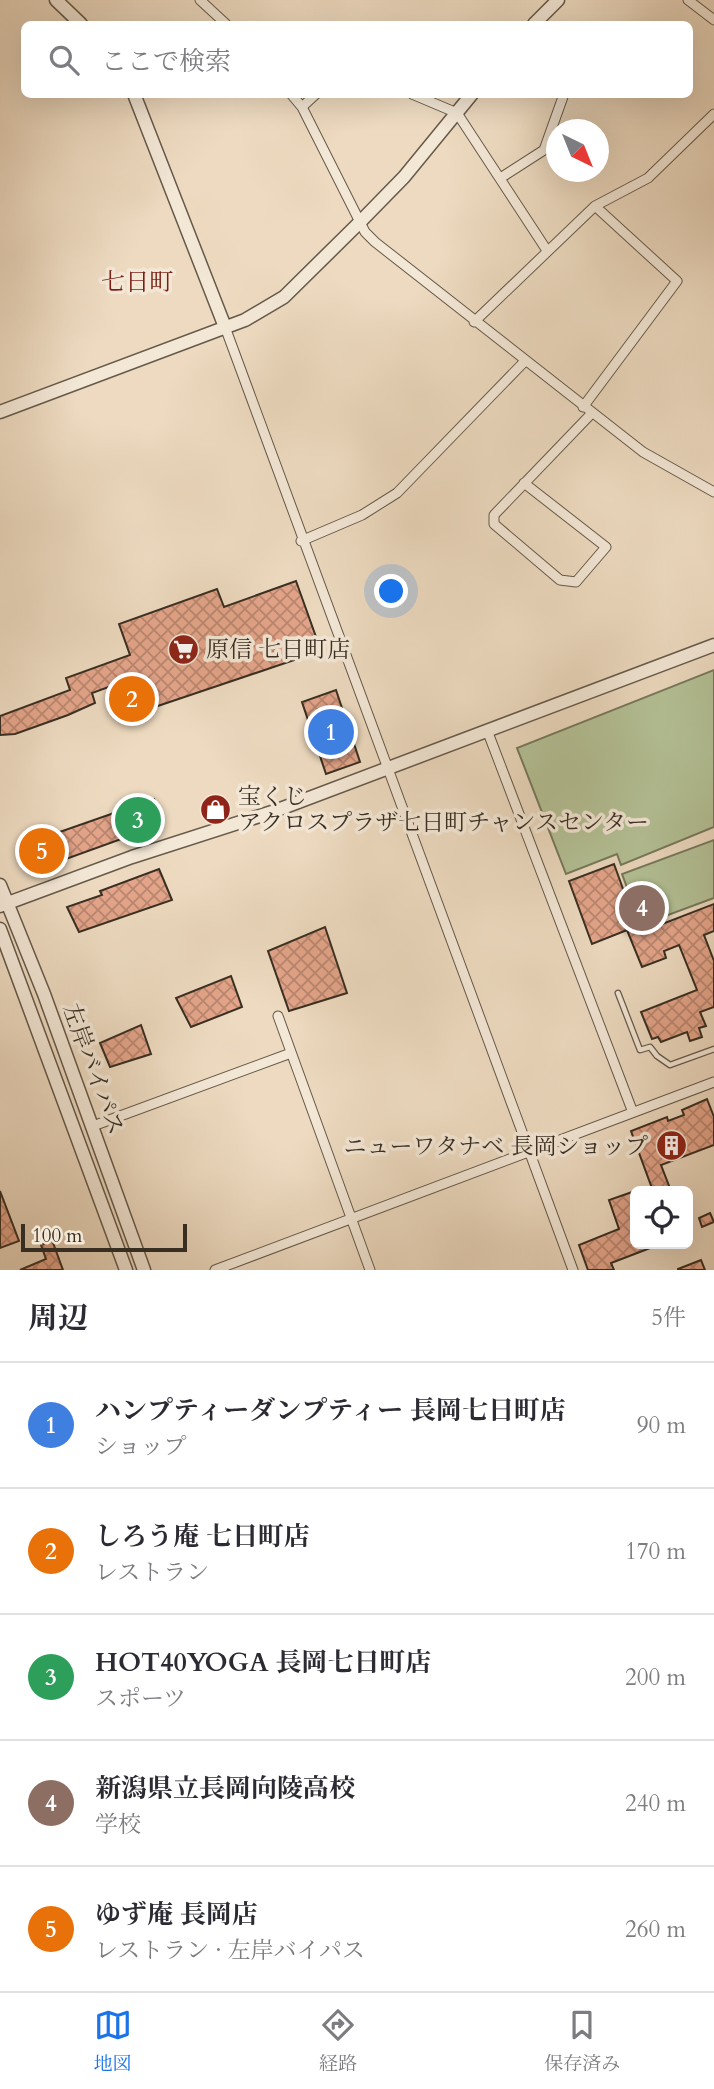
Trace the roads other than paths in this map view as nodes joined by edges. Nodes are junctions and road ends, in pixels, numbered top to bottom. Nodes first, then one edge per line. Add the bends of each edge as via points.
1 (56, 0) edge
2 (200, 0) edge
3 (558, 0) edge
4 (688, 0) edge
5 (714, 20) edge
6 (78, 21) edge
7 (223, 21) edge
8 (538, 21) edge
9 (136, 98) edge
10 (294, 98) edge
11 (312, 98) edge
12 (421, 98) edge
13 (469, 98) edge
14 (563, 98) edge
15 (302, 107) junction
16 (457, 113) junction
17 (713, 116) edge
18 (502, 177) junction
19 (595, 206) junction
20 (360, 222) junction
21 (546, 249) junction
22 (474, 322) junction
23 (225, 327) junction
24 (525, 361) junction
25 (583, 407) junction
26 (0, 412) edge
27 (592, 413) junction
28 (524, 483) junction
29 (714, 492) edge
30 (301, 541) junction
31 (714, 645) edge
32 (487, 730) junction
33 (388, 767) junction
34 (0, 885) edge
35 (4, 905) edge
36 (0, 929) edge
37 (618, 993) dead end
38 (278, 1016) dead end
39 (714, 1049) edge
40 (291, 1054) junction
41 (713, 1085) edge
42 (632, 1110) junction
43 (93, 1126) junction
44 (529, 1151) junction
45 (351, 1218) junction
46 (126, 1270) edge
47 (144, 1270) edge
48 (215, 1270) edge
49 (370, 1270) edge
50 (573, 1270) edge

1 - 6 street
2 - 7 street
3 - 8 street
4 - 5 street
9 - 23 street
10 - 15 street
11 - 15 street
12 - 16 street
13 - 16 street
14 - 18 street via 544,150
15 - 20 street
16 - 18 street
16 - 20 street
17 - 19 street via 648,178
18 - 21 street
19 - 21 street
19 - 25 street via 677,281
20 - 22 street via 375,242
20 - 23 street via 274,304
21 - 22 street
22 - 24 street
23 - 26 street
23 - 30 street
24 - 25 street
24 - 30 street via 397,493 362,515
25 - 27 street
27 - 28 street
27 - 29 street via 643,452
28 - 28 street via 494,515 494,524 560,579 576,582 606,547
30 - 33 street
31 - 32 street
32 - 33 street
32 - 42 street
33 - 35 street
33 - 44 street
34 - 35 street, 左岸バイパス
35 - 43 street, 左岸バイパス
36 - 46 street, 左岸バイパス
37 - 39 lane via 640,1050 650,1047 670,1065
38 - 40 street
40 - 43 street
40 - 45 street
41 - 42 street
42 - 44 street
43 - 47 street, 左岸バイパス
44 - 45 street
44 - 50 street
45 - 48 street
45 - 49 street

